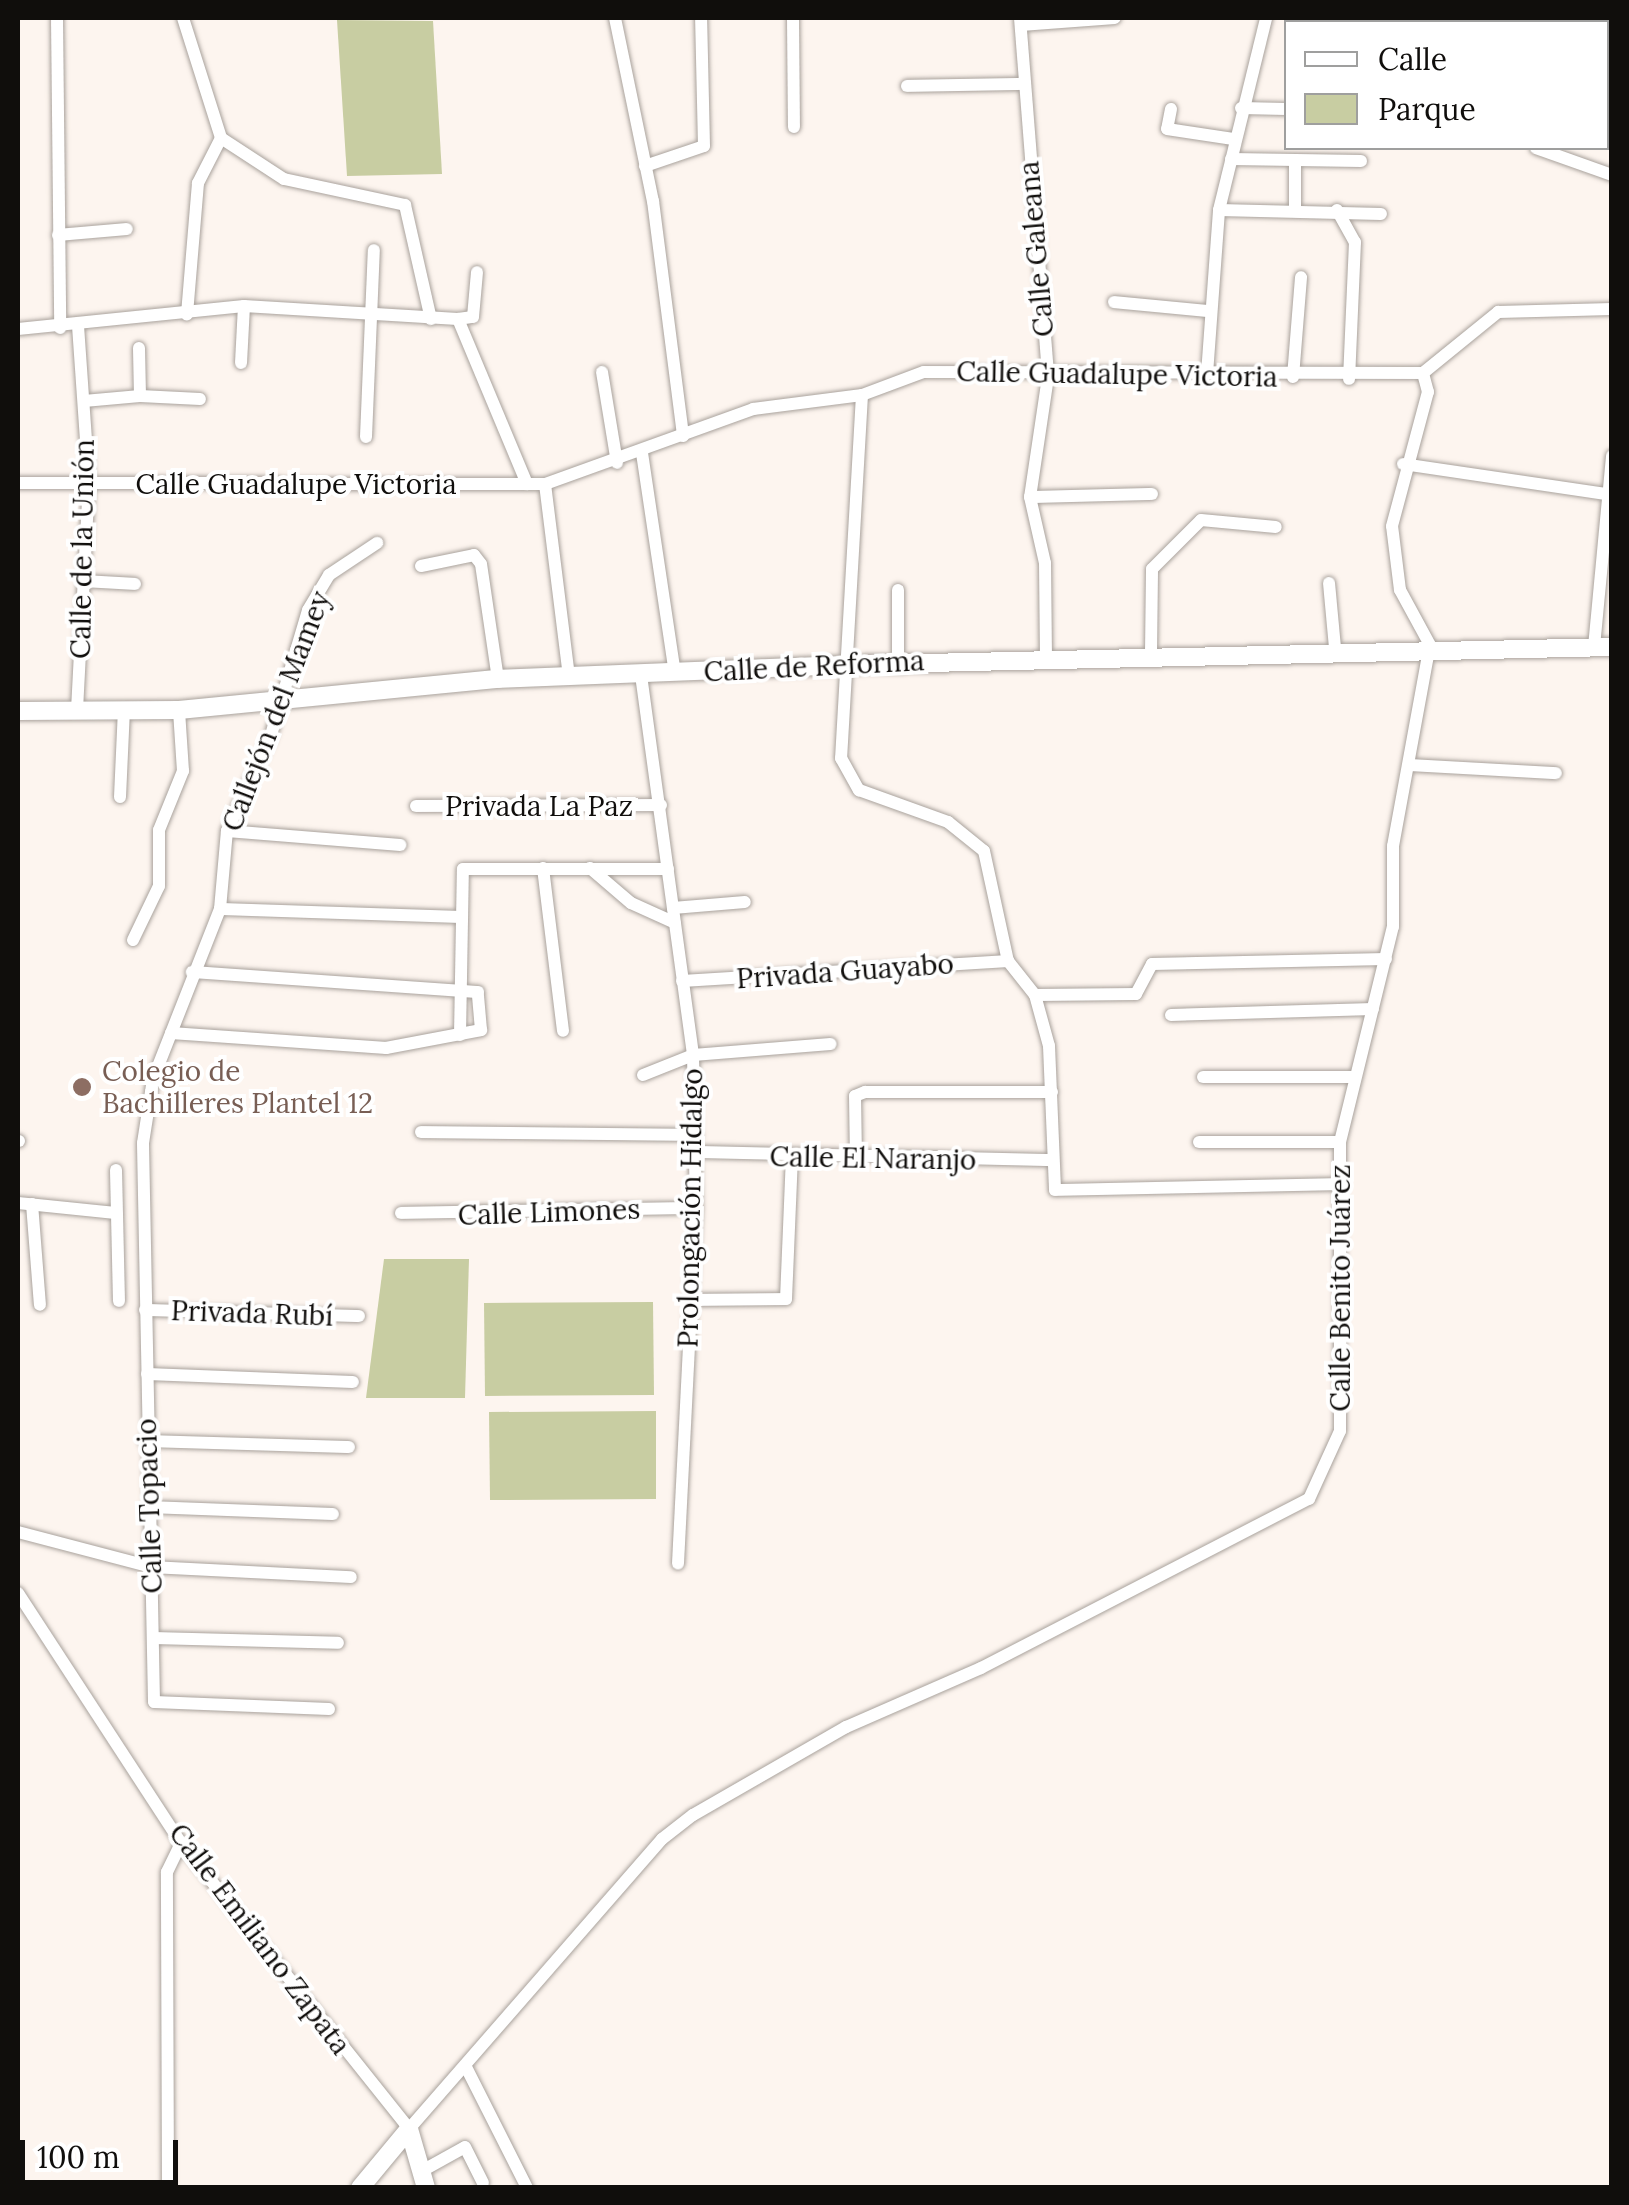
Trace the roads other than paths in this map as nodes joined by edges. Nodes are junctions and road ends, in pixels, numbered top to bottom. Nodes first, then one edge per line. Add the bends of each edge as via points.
1 (57, 18) edge
2 (183, 18) edge
3 (615, 18) edge
4 (701, 18) edge
5 (794, 18) edge
6 (1115, 18) edge
7 (1266, 18) edge
8 (1020, 21) edge
9 (1025, 84) junction
10 (907, 86) dead end
11 (1241, 108) junction
12 (1172, 109) dead end
13 (1284, 109) edge
14 (794, 128) dead end
15 (221, 138) junction
16 (1233, 139) junction
17 (1542, 150) edge
18 (1231, 159) junction
19 (1295, 160) junction
20 (1361, 161) dead end
21 (645, 166) junction
22 (1612, 175) edge
23 (1219, 210) junction
24 (1295, 210) junction
25 (1337, 210) junction
26 (1381, 214) dead end
27 (127, 229) dead end
28 (58, 235) junction
29 (374, 250) dead end
30 (477, 272) dead end
31 (1301, 277) dead end
32 (1114, 302) dead end
33 (244, 306) junction
34 (1612, 308) edge
35 (1207, 311) junction
36 (188, 315) junction
37 (367, 318) junction
38 (465, 318) junction
39 (431, 319) junction
40 (78, 327) junction
41 (60, 328) junction
42 (18, 330) edge
43 (139, 348) dead end
44 (241, 363) dead end
45 (602, 372) dead end
46 (1424, 373) junction
47 (1207, 374) junction
48 (1048, 377) junction
49 (1293, 377) junction
50 (1349, 379) junction
51 (862, 394) junction
52 (140, 396) junction
53 (200, 399) dead end
54 (84, 401) junction
55 (683, 436) junction
56 (366, 437) dead end
57 (642, 454) junction
58 (1612, 456) edge
59 (617, 464) junction
60 (1403, 464) junction
61 (89, 482) junction
62 (18, 483) edge
63 (527, 484) junction
64 (544, 484) junction
65 (1152, 494) dead end
66 (1608, 495) edge
67 (1030, 497) junction
68 (1276, 527) dead end
69 (377, 543) dead end
70 (420, 566) dead end
71 (85, 581) junction
72 (135, 584) dead end
73 (1329, 584) dead end
74 (898, 590) dead end
75 (1430, 645) junction
76 (1603, 647) edge
77 (1335, 648) junction
78 (1152, 653) junction
79 (1046, 657) junction
80 (898, 662) junction
81 (842, 664) junction
82 (675, 672) junction
83 (641, 674) junction
84 (569, 676) junction
85 (498, 679) junction
86 (277, 697) junction
87 (124, 708) junction
88 (77, 710) junction
89 (179, 710) junction
90 (18, 711) edge
91 (1411, 765) junction
92 (1556, 774) dead end
93 (120, 797) dead end
94 (661, 805) junction
95 (416, 806) dead end
96 (228, 832) junction
97 (400, 845) dead end
98 (543, 868) junction
99 (590, 868) junction
100 (668, 869) junction
101 (745, 902) dead end
102 (673, 908) junction
103 (220, 909) junction
104 (462, 917) junction
105 (675, 923) junction
106 (133, 940) dead end
107 (1386, 959) junction
108 (1008, 961) junction
109 (192, 972) junction
110 (682, 980) junction
111 (462, 989) junction
112 (1035, 995) junction
113 (1373, 1009) junction
114 (1171, 1015) dead end
115 (563, 1031) dead end
116 (170, 1033) junction
117 (460, 1035) junction
118 (830, 1044) dead end
119 (692, 1056) junction
120 (643, 1075) dead end
121 (1204, 1077) dead end
122 (1352, 1077) junction
123 (1052, 1092) junction
124 (421, 1132) dead end
125 (696, 1135) junction
126 (1199, 1142) dead end
127 (1340, 1142) junction
128 (695, 1152) junction
129 (792, 1158) junction
130 (856, 1159) junction
131 (1051, 1160) junction
132 (116, 1170) dead end
133 (1337, 1184) junction
134 (25, 1204) edge
135 (696, 1208) junction
136 (116, 1213) junction
137 (401, 1213) dead end
138 (689, 1300) junction
139 (119, 1301) dead end
140 (40, 1305) dead end
141 (145, 1310) junction
142 (359, 1316) dead end
143 (146, 1374) junction
144 (353, 1382) dead end
145 (145, 1441) junction
146 (349, 1447) dead end
147 (148, 1507) junction
148 (333, 1514) dead end
149 (18, 1532) edge
150 (678, 1564) dead end
151 (151, 1567) junction
152 (351, 1577) dead end
153 (18, 1592) edge
154 (153, 1638) junction
155 (338, 1642) dead end
156 (329, 1709) dead end
157 (181, 1843) junction
158 (466, 2068) junction
159 (409, 2129) junction
160 (423, 2180) edge
161 (484, 2183) dead end
162 (168, 2188) edge
163 (360, 2188) edge
164 (527, 2188) edge

1 - 28 street
2 - 15 street
3 - 21 street
4 - 21 street via 704,146
5 - 14 street
6 - 8 street
7 - 11 street
8 - 9 street, Calle Galeana
9 - 10 street
9 - 48 street, Calle Galeana
11 - 13 street
11 - 16 street
12 - 16 street via 1167,130
15 - 36 street via 198,183
15 - 39 street via 284,179 405,205
16 - 18 street
17 - 22 street
18 - 19 street
18 - 23 street
19 - 20 street
19 - 24 street
21 - 55 street
23 - 24 street
23 - 35 street
24 - 25 street
25 - 26 street
25 - 50 street via 1355,242
27 - 28 street
28 - 41 street
29 - 37 street
30 - 38 street
31 - 49 street
32 - 35 street
33 - 36 street
33 - 37 street
33 - 44 street
34 - 46 street via 1498,312
35 - 47 street
36 - 40 street
37 - 39 street
37 - 56 street
38 - 39 street
38 - 63 street
40 - 41 street
40 - 54 street, Calle de la Unión
41 - 42 street
43 - 52 street
45 - 59 street
46 - 50 street, Calle Guadalupe Victoria
46 - 60 street via 1428,392
47 - 48 street, Calle Guadalupe Victoria
47 - 49 street, Calle Guadalupe Victoria
48 - 51 street, Calle Guadalupe Victoria via 924,372
48 - 67 street, Calle Galeana
49 - 50 street, Calle Guadalupe Victoria
51 - 55 street, Calle Guadalupe Victoria via 753,410
51 - 81 street
52 - 53 street
52 - 54 street
54 - 61 street, Calle de la Unión
55 - 57 street, Calle Guadalupe Victoria
57 - 59 street, Calle Guadalupe Victoria
57 - 82 street
58 - 66 street
59 - 64 street, Calle Guadalupe Victoria
60 - 66 street
60 - 75 street via 1392,526 1400,590
61 - 62 street, Calle Guadalupe Victoria
61 - 63 street, Calle Guadalupe Victoria
61 - 71 street, Calle de la Unión
63 - 64 street, Calle Guadalupe Victoria
64 - 84 street
65 - 67 street
66 - 76 street
67 - 79 street, Calle Galeana via 1044,563
68 - 78 street via 1201,520 1152,569
69 - 86 street, Callejón del Mamey via 329,574
70 - 85 street via 474,556 481,564
71 - 72 street
71 - 88 street, Calle de la Unión
73 - 77 street
74 - 80 street
75 - 76 main road, Calle de Reforma
75 - 77 main road, Calle de Reforma
75 - 91 street, Calle Benito Juárez
77 - 78 main road, Calle de Reforma
78 - 79 main road, Calle de Reforma
79 - 80 main road, Calle de Reforma
80 - 81 main road, Calle de Reforma
81 - 82 main road, Calle de Reforma
81 - 108 street via 848,780 948,822 984,851
82 - 83 main road, Calle de Reforma
83 - 84 main road, Calle de Reforma
83 - 94 street, Prolongación Hidalgo
84 - 85 main road, Calle de Reforma
85 - 86 main road, Calle de Reforma
86 - 89 main road, Calle de Reforma
86 - 96 street, Callejón del Mamey
87 - 88 main road, Calle de Reforma
87 - 89 main road, Calle de Reforma
87 - 93 street
88 - 90 main road, Calle de Reforma
89 - 106 street via 183,771 159,830 159,886
91 - 92 street
91 - 107 street, Calle Benito Juárez via 1393,846
94 - 95 street, Privada La Paz
94 - 100 street, Prolongación Hidalgo
96 - 97 street
96 - 103 street, Callejón del Mamey
98 - 99 street
98 - 104 street via 463,869
98 - 115 street
99 - 100 street
99 - 105 street via 631,904
100 - 102 street, Prolongación Hidalgo
101 - 102 street
102 - 105 street, Prolongación Hidalgo
103 - 104 street
103 - 109 street, Callejón del Mamey
104 - 111 street
105 - 110 street, Prolongación Hidalgo
107 - 112 street via 1152,964 1136,994
107 - 113 street, Calle Benito Juárez
108 - 110 street, Privada Guayabo
108 - 112 street
109 - 111 street
109 - 116 street, Callejón del Mamey
110 - 119 street, Prolongación Hidalgo
111 - 117 street
111 - 117 street via 478,992 480,1030
112 - 123 street
113 - 114 street
113 - 122 street, Calle Benito Juárez
116 - 117 street via 386,1048
116 - 141 street, Callejón del Mamey via 143,1143
118 - 119 street
119 - 120 street
119 - 125 street, Prolongación Hidalgo
121 - 122 street
122 - 127 street, Calle Benito Juárez
123 - 130 street via 865,1092 855,1096
123 - 131 street
124 - 125 street
125 - 128 street, Prolongación Hidalgo
126 - 127 street
127 - 133 street, Calle Benito Juárez
128 - 129 street, Calle El Naranjo
128 - 135 street, Prolongación Hidalgo
129 - 130 street, Calle El Naranjo
129 - 138 street via 786,1299
130 - 131 street, Calle El Naranjo
131 - 133 street via 1055,1190
132 - 136 street
133 - 158 street, Calle Benito Juárez via 1342,1416 1309,1498 981,1668 846,1727 693,1815 662,1839
134 - 136 street
134 - 140 street
135 - 137 street, Calle Limones
135 - 138 street, Prolongación Hidalgo
136 - 139 street
138 - 150 street, Prolongación Hidalgo
141 - 142 street, Privada Rubí
141 - 143 street, Calle Topacio
143 - 144 street
143 - 145 street, Calle Topacio
145 - 146 street
145 - 147 street, Calle Topacio
147 - 148 street
147 - 151 street, Calle Topacio
149 - 151 street
151 - 152 street
151 - 154 street, Calle Topacio
153 - 157 street, Calle Emiliano Zapata
154 - 155 street
154 - 156 street, Calle Topacio via 154,1702
157 - 159 street, Calle Emiliano Zapata
157 - 162 street via 167,1872
158 - 159 street
158 - 164 street
159 - 160 main road, Calle Emiliano Zapata
159 - 163 main road
160 - 161 street via 464,2147

